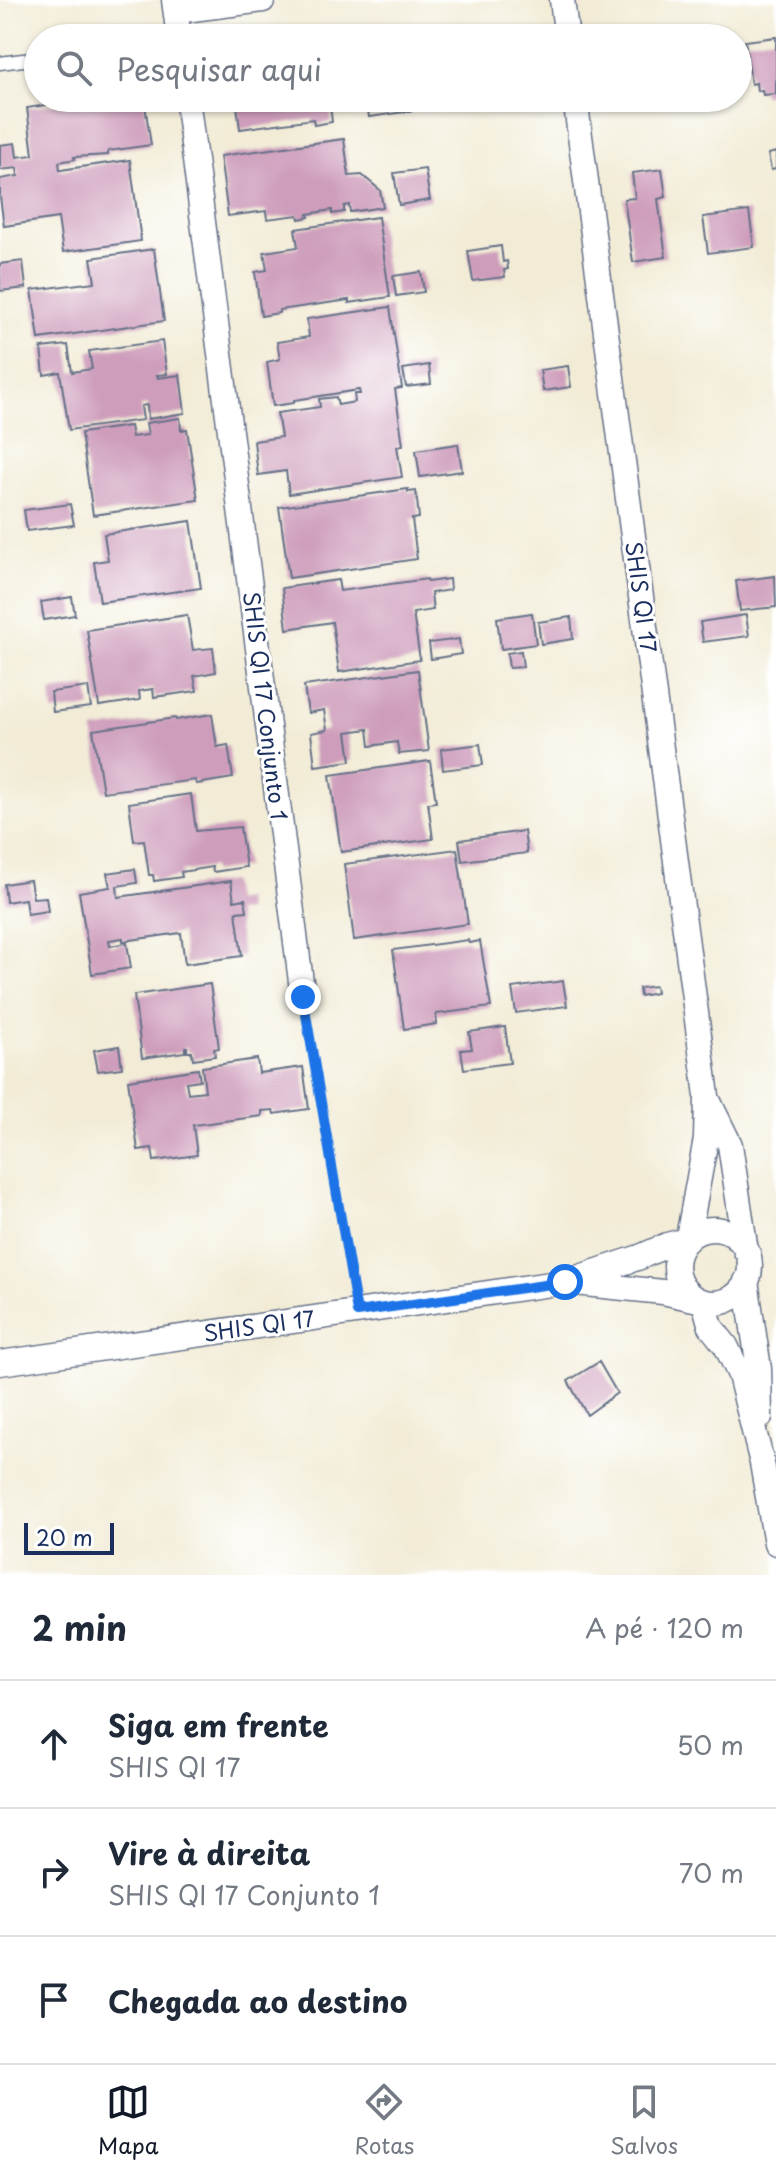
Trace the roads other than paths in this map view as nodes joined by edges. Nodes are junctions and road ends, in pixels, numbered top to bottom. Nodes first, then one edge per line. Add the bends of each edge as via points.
1 (263, 0) edge
2 (562, 0) edge
3 (175, 5) edge
4 (565, 24) edge
5 (24, 60) edge
6 (0, 63) edge
7 (189, 112) edge
8 (577, 112) edge
9 (303, 997) road end
10 (707, 1096) junction
11 (688, 1239) junction
12 (746, 1251) junction
13 (746, 1281) junction
14 (565, 1282) junction
15 (699, 1300) junction
16 (0, 1363) edge
17 (762, 1463) junction
18 (776, 1543) edge

1 - 3 street
2 - 4 street
5 - 6 lane
7 - 9 street, SHIS QI 17 Conjunto 1
8 - 10 street, SHIS QI 17
10 - 11 street, SHIS QI 17 via 706,1139
10 - 12 street, SHIS QI 17 via 730,1145
11 - 12 street via 709,1229 721,1230
11 - 14 street, SHIS QI 17
11 - 15 street via 678,1254 676,1271 682,1287
12 - 13 street
13 - 15 street via 724,1301
13 - 17 street via 759,1369
14 - 15 street, SHIS QI 17
14 - 16 street, SHIS QI 17
15 - 17 street via 740,1375
17 - 18 street

